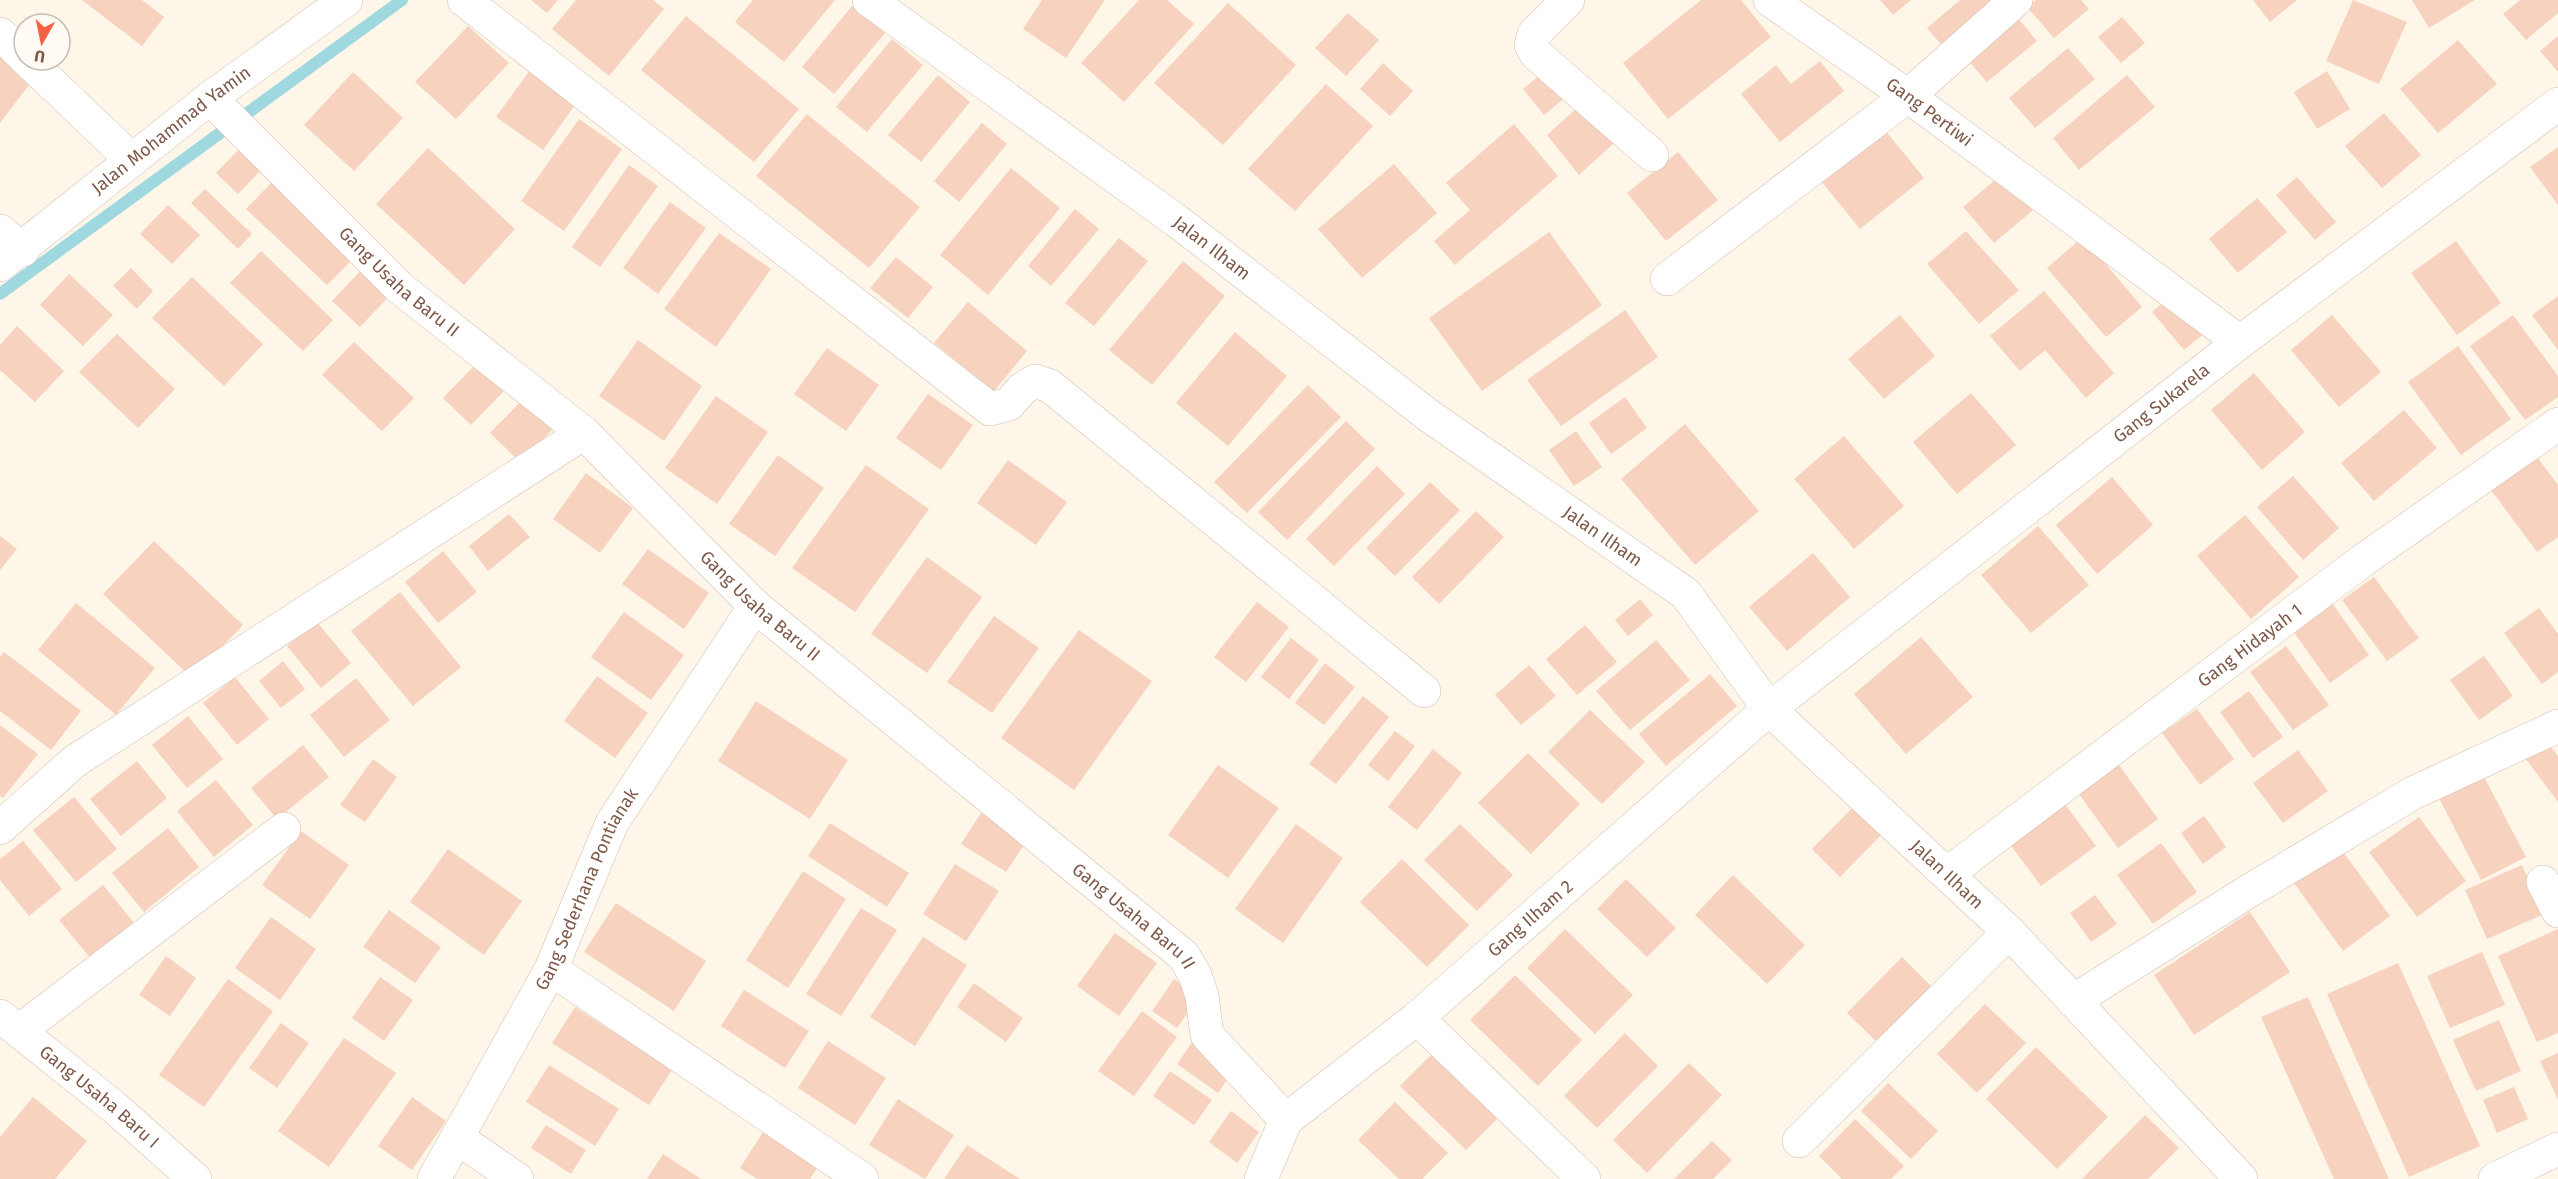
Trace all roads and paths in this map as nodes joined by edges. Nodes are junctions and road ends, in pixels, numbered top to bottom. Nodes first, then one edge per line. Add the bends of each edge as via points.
1 (346, 0) edge
2 (464, 0) edge
3 (869, 0) edge
4 (1568, 0) edge
5 (1770, 0) edge
6 (2016, 0) edge
7 (0, 34) edge
8 (12, 45) edge
9 (41, 72) edge
10 (1908, 96) junction
11 (210, 98) junction
12 (2558, 104) edge
13 (1652, 154) dead end
14 (132, 160) junction
15 (8, 249) edge
16 (1667, 279) dead end
17 (2240, 342) junction
18 (2558, 424) edge
19 (584, 433) junction
20 (755, 606) junction
21 (1424, 692) dead end
22 (1769, 709) junction
23 (2558, 726) edge
24 (0, 828) edge
25 (284, 829) dead end
26 (1948, 873) junction
27 (2543, 882) dead end
28 (2558, 911) edge
29 (2009, 932) junction
30 (551, 969) junction
31 (2073, 1001) junction
32 (1418, 1018) junction
33 (9, 1023) edge
34 (1286, 1120) junction
35 (459, 1138) junction
36 (1799, 1142) dead end
37 (2558, 1149) edge
38 (195, 1179) edge
39 (434, 1179) edge
40 (517, 1179) edge
41 (862, 1179) edge
42 (1261, 1179) edge
43 (1584, 1179) edge
44 (2241, 1179) edge
45 (2495, 1179) edge

1 - 11 street, Jalan Mohammad Yamin
2 - 21 street via 990,409 1009,404 1035,381 1050,386
3 - 22 street, Jalan Ilham via 1178,221 1428,415 1686,594
4 - 13 street via 1534,34 1531,45 1536,54
5 - 10 street, Gang Pertiwi
6 - 10 street
7 - 8 street
9 - 14 street
10 - 16 street
10 - 17 street, Gang Pertiwi
11 - 14 street, Jalan Mohammad Yamin
11 - 19 street, Gang Usaha Baru II via 400,288
12 - 17 street, Gang Sukarela
14 - 15 street, Jalan Mohammad Yamin
17 - 22 street, Gang Sukarela
18 - 26 street, Gang Hidayah 1 via 2362,561
19 - 20 street, Gang Usaha Baru II
19 - 24 street via 75,761
20 - 30 street, Gang Sederhana Pontianak via 612,823
20 - 34 street, Gang Usaha Baru II via 1184,957 1202,996 1207,1035
22 - 26 street, Jalan Ilham
22 - 32 street, Gang Ilham 2
23 - 31 street via 2413,793
25 - 33 street
26 - 29 street, Jalan Ilham
27 - 28 street
29 - 31 street, Jalan Ilham
29 - 36 street
30 - 35 street, Gang Sederhana Pontianak
30 - 41 street
31 - 44 street, Jalan Ilham
32 - 34 street, Gang Ilham 2
32 - 43 street
33 - 38 street, Gang Usaha Baru I via 114,1107
34 - 42 street
35 - 39 street, Gang Sederhana Pontianak
35 - 40 street
37 - 45 street

